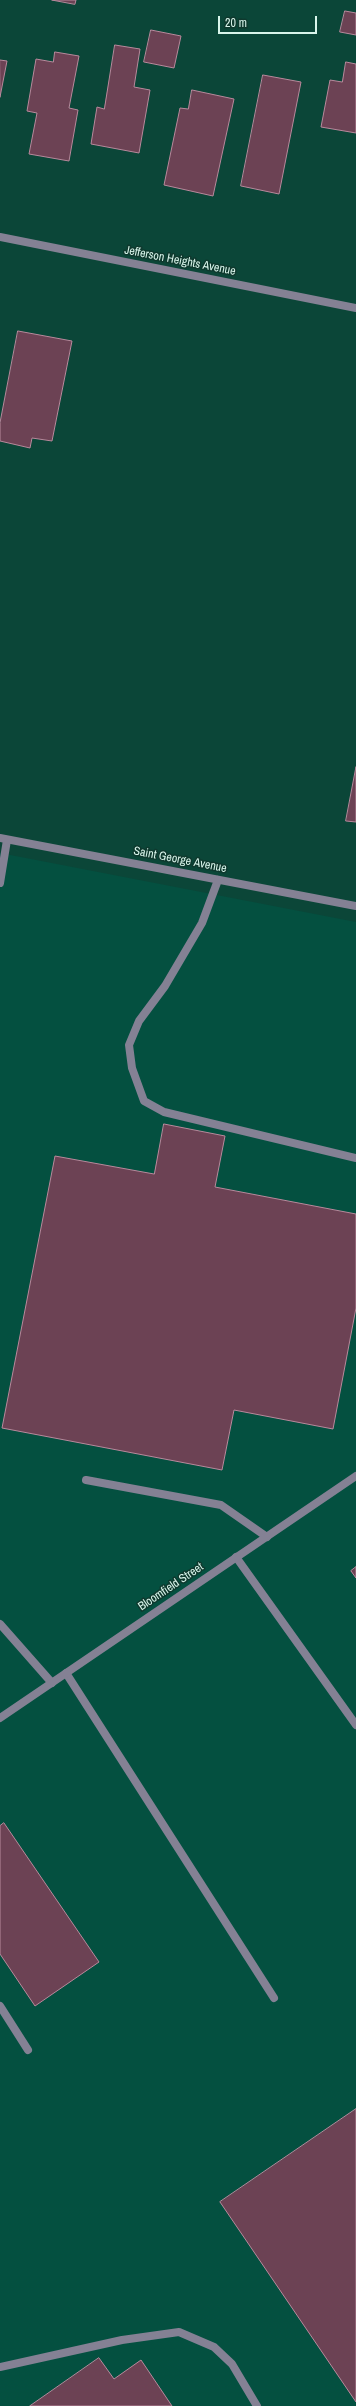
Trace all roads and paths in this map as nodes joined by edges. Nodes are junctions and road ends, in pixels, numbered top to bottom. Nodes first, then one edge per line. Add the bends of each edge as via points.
1 (0, 238) edge
2 (356, 308) edge
3 (4, 839) edge
4 (218, 880) junction
5 (0, 883) edge
6 (356, 906) edge
7 (356, 1158) edge
8 (356, 1476) edge
9 (86, 1480) dead end
10 (267, 1537) junction
11 (236, 1557) junction
12 (0, 1624) edge
13 (66, 1673) junction
14 (52, 1683) junction
15 (0, 1718) edge
16 (356, 1725) edge
17 (274, 1998) dead end
18 (0, 2006) edge
19 (28, 2050) dead end
20 (0, 2367) edge
21 (257, 2406) edge

1 - 2 street, Jefferson Heights Avenue
3 - 4 street, Saint George Avenue
3 - 5 street
4 - 6 street, Saint George Avenue
4 - 7 street via 202,923 164,986 139,1021 129,1046 132,1068 144,1101 164,1112
8 - 10 street, Bloomfield Street
9 - 10 street via 221,1505
10 - 11 street, Bloomfield Street
11 - 13 street, Bloomfield Street
11 - 16 street
12 - 14 street
13 - 14 street, Bloomfield Street
13 - 17 street
14 - 15 street, Bloomfield Street
18 - 19 street
20 - 21 street via 122,2340 179,2332 214,2347 232,2364

